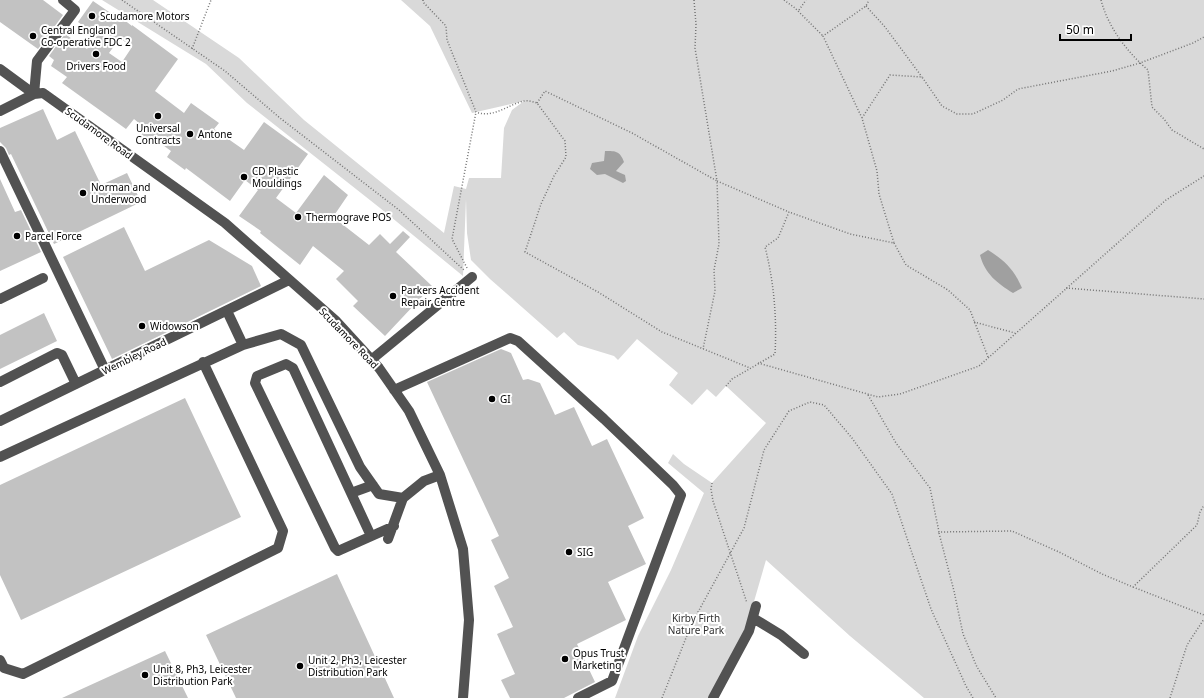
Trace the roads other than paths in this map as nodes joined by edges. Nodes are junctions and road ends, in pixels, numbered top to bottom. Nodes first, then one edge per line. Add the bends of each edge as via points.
1 (63, 0) edge
2 (0, 69) edge
3 (38, 93) junction
4 (0, 111) edge
5 (0, 151) edge
6 (472, 277) road end
7 (43, 278) dead end
8 (289, 280) junction
9 (0, 299) edge
10 (227, 311) junction
11 (242, 345) junction
12 (371, 360) junction
13 (203, 362) junction
14 (106, 370) junction
15 (0, 382) edge
16 (76, 384) junction
17 (394, 390) junction
18 (0, 421) edge
19 (0, 457) edge
20 (440, 475) junction
21 (373, 485) junction
22 (351, 493) junction
23 (402, 498) junction
24 (394, 526) junction
25 (371, 536) junction
26 (388, 539) dead end
27 (804, 654) dead end
28 (0, 660) edge
29 (590, 695) edge
30 (463, 698) edge
31 (578, 698) edge
32 (714, 698) edge

1 - 3 street via 75,10 37,60
2 - 3 street, Scudamore Road
3 - 4 street
3 - 8 street, Scudamore Road via 225,223
5 - 14 street
6 - 12 street
7 - 9 street
8 - 10 street, Wembley Road
8 - 12 street, Scudamore Road via 335,320
10 - 11 street
10 - 14 street, Wembley Road
11 - 13 street
11 - 21 street via 281,334 300,345 360,467
12 - 17 street, Scudamore Road
13 - 19 street
13 - 28 street via 283,531 278,548 23,674 4,668
14 - 16 street, Wembley Road
15 - 16 street via 57,354 62,355
16 - 18 street, Wembley Road
17 - 20 street, Scudamore Road via 409,411
17 - 29 street via 510,338 518,341 604,419 681,495 612,681
20 - 23 street via 424,480
20 - 30 street, Scudamore Road via 463,549 469,620
21 - 22 street
21 - 23 street via 379,494
22 - 25 street
22 - 25 street via 293,368 286,364 257,376 255,383 335,548 338,551
23 - 24 street
24 - 25 street
24 - 26 street
27 - 32 street via 754,612 749,631
29 - 31 street

